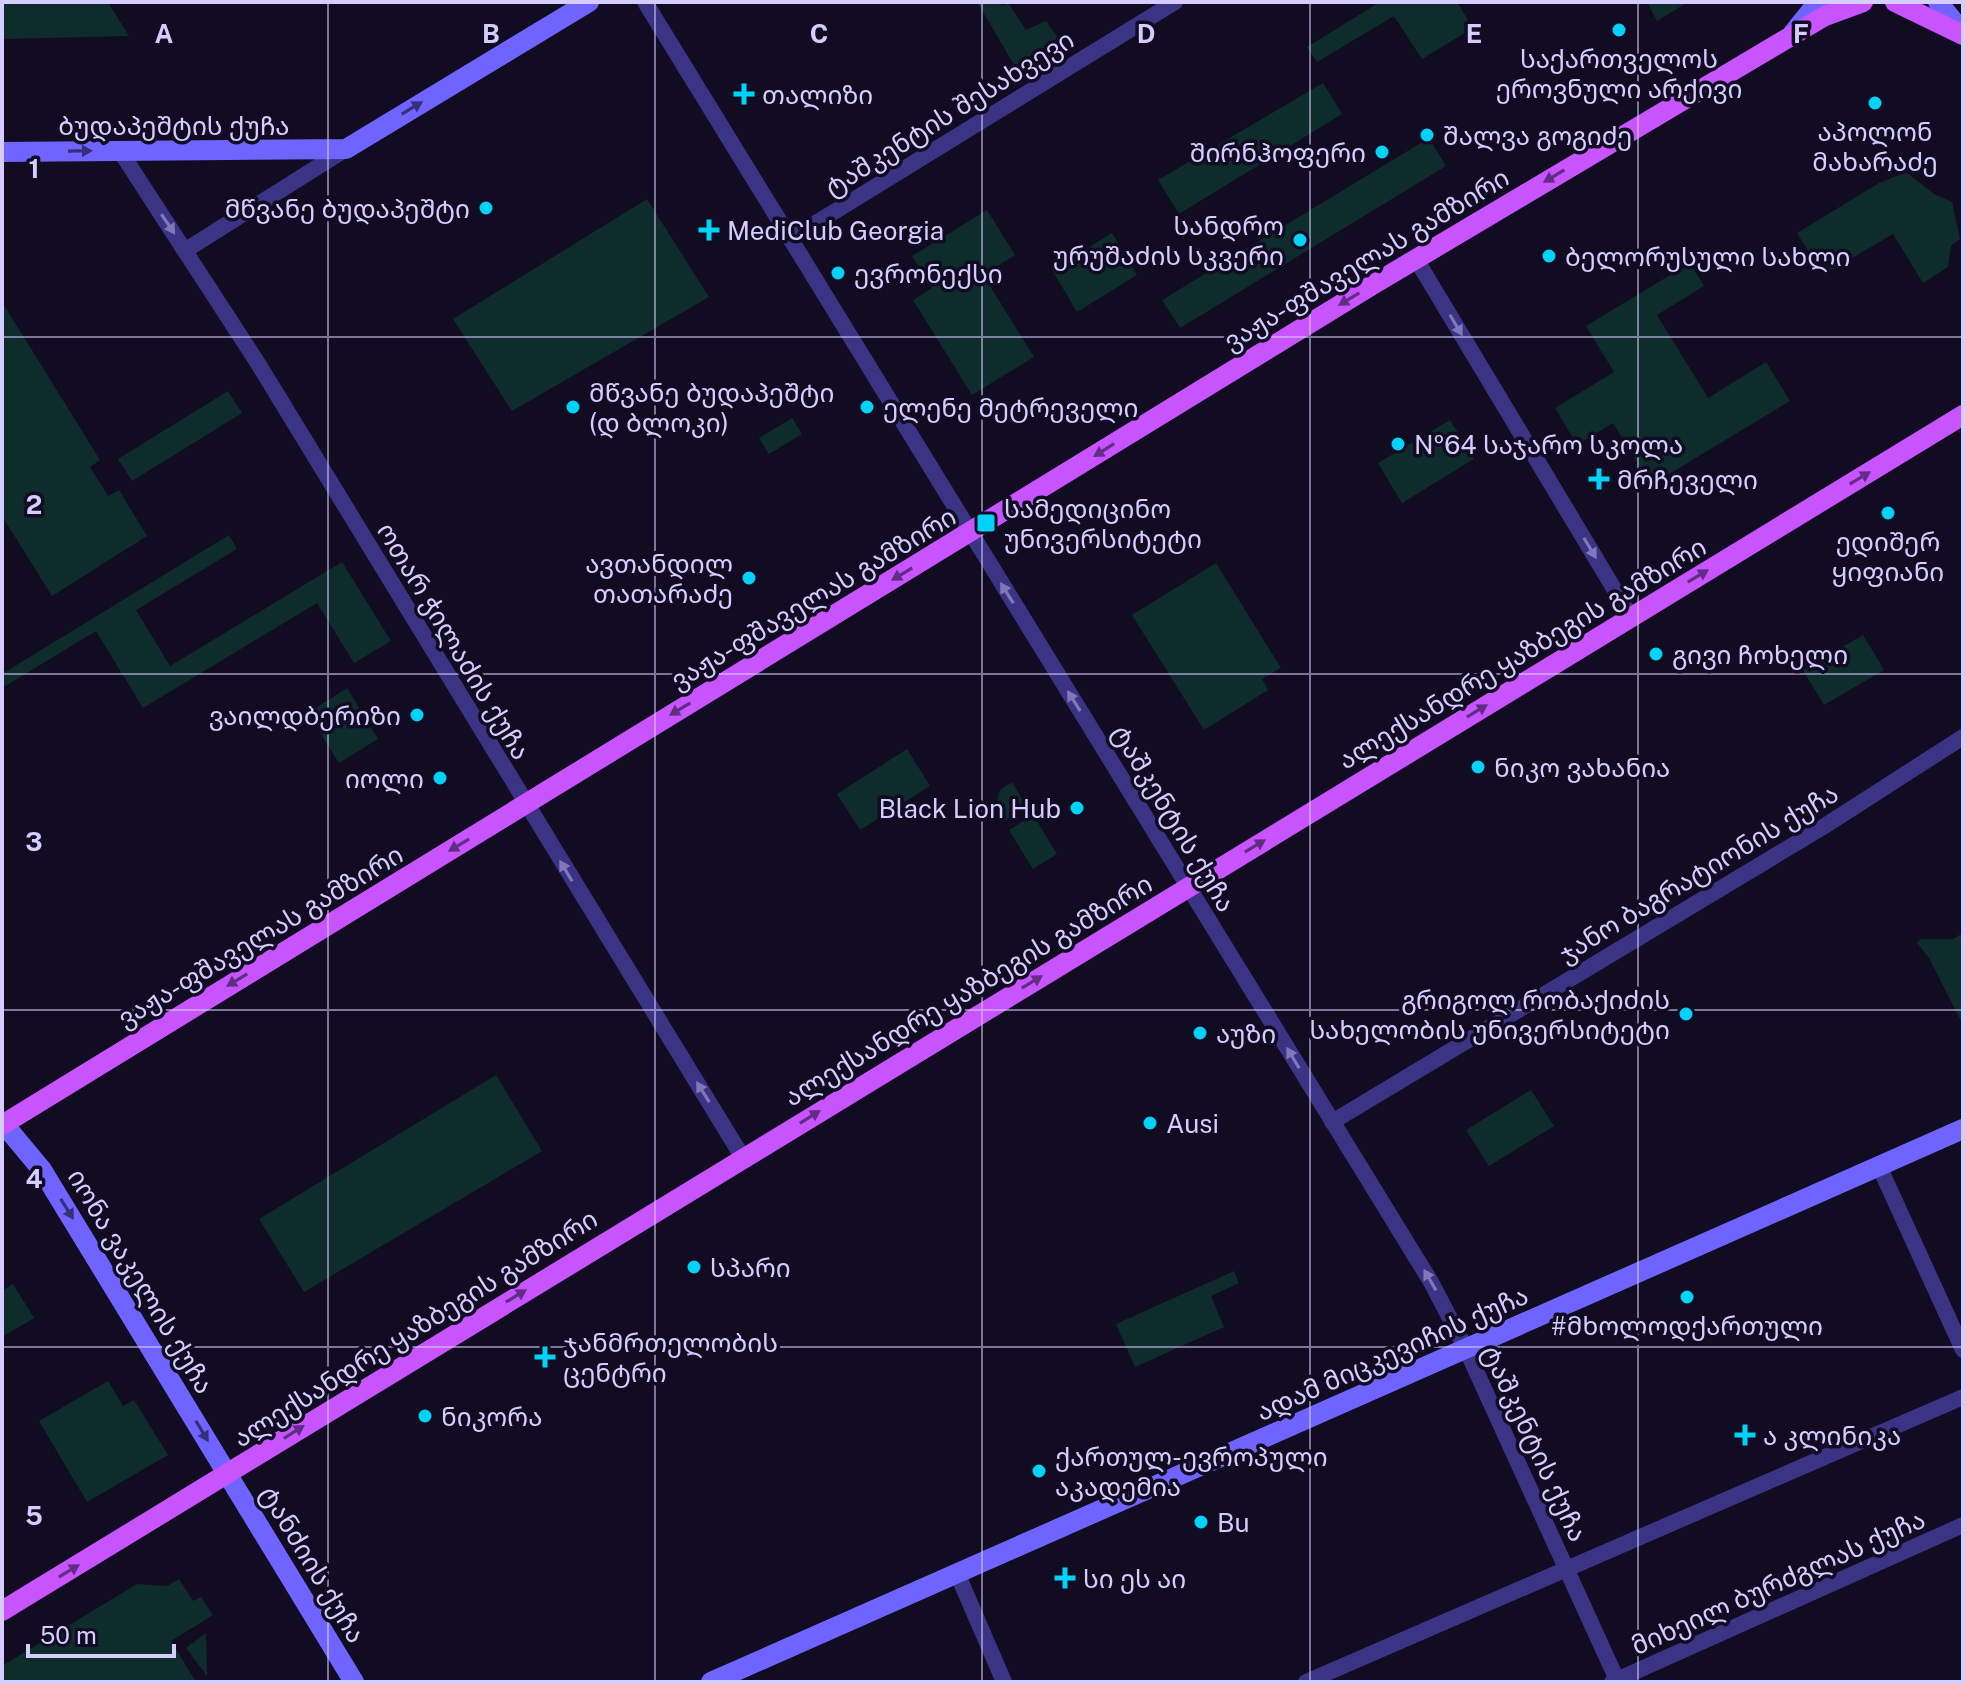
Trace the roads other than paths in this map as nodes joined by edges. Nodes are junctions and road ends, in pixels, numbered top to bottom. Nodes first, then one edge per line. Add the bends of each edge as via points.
1 (589, 2) edge
2 (645, 2) edge
3 (1175, 2) edge
4 (1818, 2) edge
5 (1863, 2) edge
6 (1895, 2) edge
7 (1938, 2) edge
8 (1963, 34) edge
9 (1789, 37) junction
10 (346, 149) junction
11 (120, 151) junction
12 (2, 152) edge
13 (790, 239) junction
14 (186, 250) junction
15 (1416, 259) junction
16 (1963, 415) edge
17 (969, 533) junction
18 (1631, 617) junction
19 (1963, 737) edge
20 (526, 804) junction
21 (1189, 886) junction
22 (1332, 1122) junction
23 (3, 1123) edge
24 (1963, 1129) edge
25 (743, 1158) junction
26 (1879, 1166) junction
27 (1466, 1349) junction
28 (1963, 1350) edge
29 (1963, 1397) edge
30 (228, 1473) junction
31 (1963, 1525) edge
32 (1566, 1568) junction
33 (957, 1573) junction
34 (2, 1611) edge
35 (1616, 1681) edge
36 (354, 1682) edge
37 (711, 1682) edge
38 (1004, 1682) edge
39 (1306, 1682) edge

10 -> 1 main road
2 - 13 street, ტაშკენტის ქუჩა
3 - 13 street, ტაშკენტის შესახვევი
4 - 9 main road
5 - 9 main road, ვაჟა-ფშაველას გამზირი
6 - 8 main road
7 - 8 main road
9 -> 15 main road, ვაჟა-ფშაველას გამზირი
10 - 11 main road, ბუდაპეშტის ქუჩა
10 - 14 street
12 -> 11 main road, ბუდაპეშტის ქუჩა
11 -> 14 street, ოთარ ჭილაძის ქუჩა
13 - 17 street, ტაშკენტის ქუჩა
14 - 20 street, ოთარ ჭილაძის ქუჩა
15 -> 17 main road, ვაჟა-ფშაველას გამზირი
15 -> 18 street
18 -> 16 main road, ალექსანდრე ყაზბეგის გამზირი
17 -> 20 main road, ვაჟა-ფშაველას გამზირი
21 -> 17 street, ტაშკენტის ქუჩა
21 -> 18 main road, ალექსანდრე ყაზბეგის გამზირი
19 - 22 street, ჯანო ბაგრატიონის ქუჩა
20 -> 23 main road, ვაჟა-ფშაველას გამზირი
25 -> 20 street, ოთარ ჭილაძის ქუჩა
22 -> 21 street, ტაშკენტის ქუჩა
25 -> 21 main road, ალექსანდრე ყაზბეგის გამზირი
27 -> 22 street, ტაშკენტის ქუჩა
23 -> 30 main road, იონა ვაკელის ქუჩა via 42,1170
24 - 26 main road, ადამ მიცკევიჩის ქუჩა
30 -> 25 main road, ალექსანდრე ყაზბეგის გამზირი
26 - 27 main road, ადამ მიცკევიჩის ქუჩა
26 - 28 street
27 - 32 street, ტაშკენტის ქუჩა
27 - 33 main road, ადამ მიცკევიჩის ქუჩა
29 - 32 street
34 -> 30 main road, ალექსანდრე ყაზბეგის გამზირი
30 - 36 main road, ტანძიის ქუჩა
31 - 35 street, მიხეილ ბურძგლას ქუჩა
32 - 35 street, ტაშკენტის ქუჩა
32 - 39 street
33 - 37 main road, ადამ მიცკევიჩის ქუჩა
33 - 38 street

